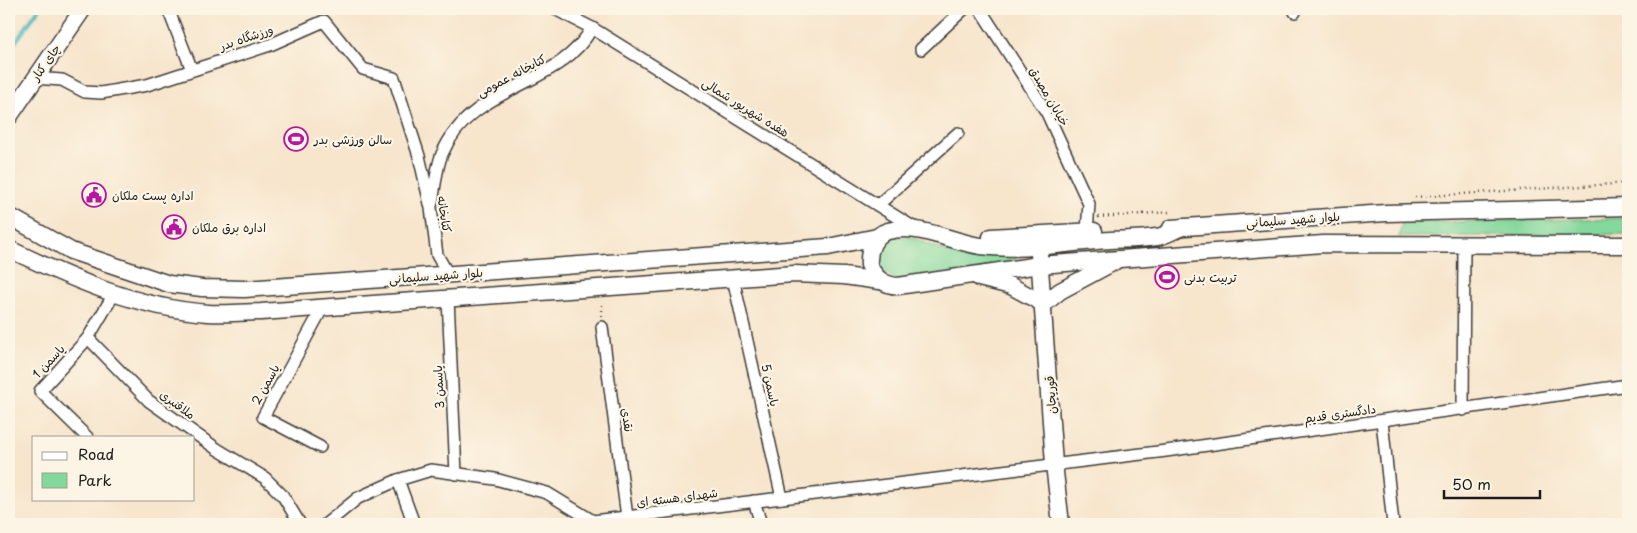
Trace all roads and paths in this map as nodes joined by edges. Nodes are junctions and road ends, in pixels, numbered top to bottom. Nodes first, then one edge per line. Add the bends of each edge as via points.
1 (83, 9) edge
2 (168, 9) edge
3 (554, 9) edge
4 (964, 9) edge
5 (980, 9) edge
6 (592, 28) junction
7 (921, 49) dead end
8 (192, 70) junction
9 (34, 78) junction
10 (9, 116) edge
11 (958, 133) dead end
12 (419, 156) joint
13 (878, 205) junction
14 (1628, 207) edge
15 (431, 208) junction
16 (9, 216) edge
17 (1182, 227) junction
18 (1088, 231) junction
19 (921, 232) junction
20 (877, 237) junction
21 (958, 239) junction
22 (60, 244) junction
23 (1464, 244) junction
24 (1628, 244) edge
25 (1039, 247) junction
26 (9, 249) edge
27 (1116, 260) junction
28 (1039, 265) junction
29 (50, 268) junction
30 (448, 274) junction
31 (972, 276) junction
32 (733, 278) junction
33 (880, 281) junction
34 (603, 287) junction
35 (114, 294) junction
36 (448, 298) junction
37 (1044, 304) junction
38 (323, 307) junction
39 (602, 327) joint
40 (88, 338) junction
41 (1628, 385) edge
42 (1463, 410) junction
43 (1382, 421) junction
44 (86, 436) edge
45 (320, 447) dead end
46 (1054, 464) junction
47 (456, 474) junction
48 (398, 480) junction
49 (782, 498) junction
50 (754, 501) junction
51 (627, 517) junction
52 (593, 522) edge
53 (300, 524) edge
54 (326, 524) edge
55 (414, 524) edge
56 (761, 524) edge
57 (1061, 524) edge
58 (1393, 524) edge

1 - 9 main road, چای کنار
2 - 8 street
3 - 6 street, هفده شهریور شمالی
4 - 7 street
5 - 18 street, خیابان مصدق via 1047,113 1089,204
6 - 13 street, هفده شهریور شمالی
6 - 15 street, کتابخانه عمومی via 583,45 558,66 482,105 465,119 442,154
8 - 9 street, ورزشگاه بدر via 147,85 101,92 85,92 62,80
8 - 12 street, ورزشگاه بدر via 270,45 324,21 363,69 394,78
9 - 10 main road, چای کنار
11 - 13 street
12 - 15 street, کتابخانه
13 - 19 street, هفده شهریور شمالی
14 - 17 main road, بلوار شهید سلیمانی via 1386,213
15 - 30 street, کتابخانه via 437,255
16 - 22 main road, بلوار شهید سلیمانی
17 - 18 main road, بلوار شهید سلیمانی
17 - 25 main road via 1159,237
18 - 21 main road, بلوار شهید سلیمانی
19 - 20 main road, بلوار شهید سلیمانی via 902,229
19 - 21 main road, بلوار شهید سلیمانی
20 - 30 main road, بلوار شهید سلیمانی via 828,248
20 - 33 main road via 871,245 869,265
21 - 25 main road via 980,246
22 - 29 main road
22 - 30 main road, بلوار شهید سلیمانی via 169,284 202,288 244,289
23 - 24 main road
23 - 27 main road via 1323,244
23 - 42 street
25 - 28 main road, قوریجان
26 - 29 main road, بلوار شهید سلیمانی
27 - 28 main road
27 - 37 main road via 1060,291
28 - 31 main road, بلوار شهید سلیمانی
28 - 37 main road, قوریجان
29 - 35 main road, بلوار شهید سلیمانی
31 - 33 main road, بلوار شهید سلیمانی via 898,286
31 - 37 main road via 1011,286
32 - 33 main road, بلوار شهید سلیمانی via 794,274
32 - 34 main road, بلوار شهید سلیمانی
32 - 49 street, یاسمن 5
34 - 36 main road, بلوار شهید سلیمانی
34 - 39 path
35 - 38 main road, بلوار شهید سلیمانی via 163,307 208,313
35 - 40 street, یاسمن 1
36 - 38 main road, بلوار شهید سلیمانی
36 - 47 street, یاسمن 3
37 - 46 main road, قوریجان
38 - 45 street, یاسمن 2 via 263,417
39 - 51 street, نقدی
40 - 44 street, یاسمن 1 via 40,390
40 - 53 street, ملاقنبری via 149,401 217,450 265,478 283,496
41 - 42 street, دادگستری قدیم
42 - 43 street, دادگستری قدیم
43 - 46 street, دادگستری قدیم
43 - 58 street
46 - 49 street, شهدای هسته ای
46 - 57 main road, قوریجان
47 - 48 street, شهدای هسته ای via 431,470
47 - 52 street, شهدای هسته ای via 495,479 547,493
48 - 54 street, شهدای هسته ای via 358,498
48 - 55 street
49 - 50 street, شهدای هسته ای
50 - 51 street, شهدای هسته ای
50 - 56 street
51 - 52 street, شهدای هسته ای

